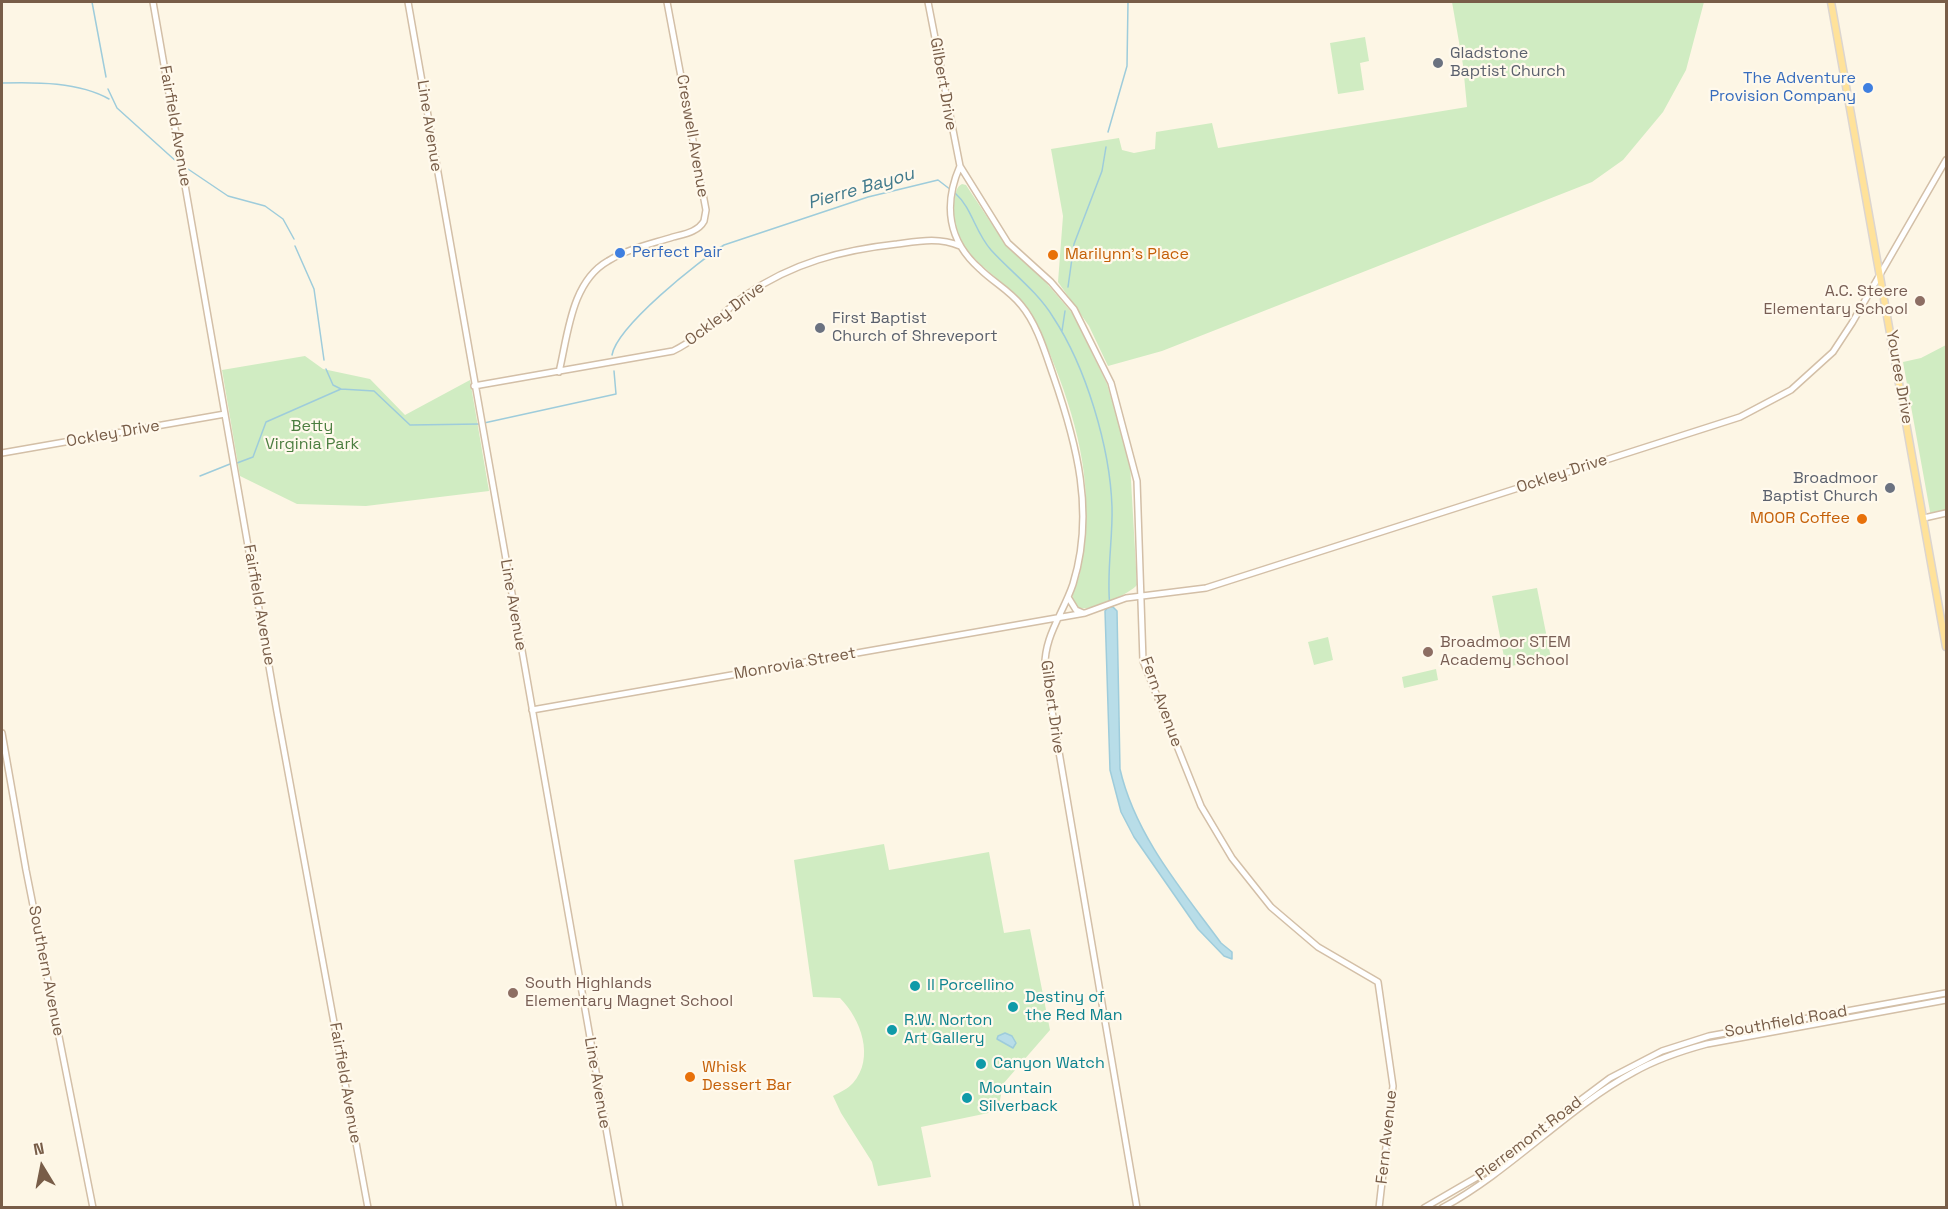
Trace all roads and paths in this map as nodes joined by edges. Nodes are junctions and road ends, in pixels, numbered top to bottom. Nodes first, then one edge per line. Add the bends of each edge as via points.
1 (153, 2) edge
2 (408, 2) edge
3 (667, 2) edge
4 (928, 2) edge
5 (1832, 2) edge
6 (1947, 160) edge
7 (960, 166) junction
8 (960, 246) junction
9 (1880, 275) junction
10 (559, 372) junction
11 (474, 386) junction
12 (225, 414) junction
13 (2, 453) edge
14 (1947, 513) edge
15 (1924, 518) junction
16 (1140, 596) junction
17 (1068, 597) junction
18 (1088, 613) junction
19 (1059, 617) junction
20 (1947, 647) edge
21 (531, 710) junction
22 (2, 733) edge
23 (1947, 993) edge
24 (1947, 1000) edge
25 (1786, 1022) junction
26 (1787, 1029) junction
27 (1738, 1031) junction
28 (1740, 1038) junction
29 (1681, 1048) junction
30 (1632, 1069) junction
31 (1544, 1127) junction
32 (1549, 1133) junction
33 (1481, 1179) junction
34 (93, 1208) edge
35 (368, 1208) edge
36 (620, 1208) edge
37 (1137, 1208) edge
38 (1379, 1208) edge
39 (1424, 1208) edge
40 (1442, 1208) edge

1 - 12 street, Fairfield Avenue
2 - 11 street, Line Avenue
3 - 10 street, Creswell Avenue via 706,210 704,221 693,231 619,255 591,275 578,298
4 - 7 street, Gilbert Drive
5 - 9 main road, Youree Drive
6 - 9 street, Ockley Drive
7 - 8 street via 952,194 950,225
7 - 16 street, Fern Avenue via 1008,243 1074,309 1109,377 1136,470
8 - 10 street, Ockley Drive via 933,240 818,258 762,285 696,338 673,351
8 - 17 street, Gilbert Drive via 980,269 1015,297 1030,317 1075,444 1083,488 1083,534
9 - 15 main road, Youree Drive
9 - 16 street, Ockley Drive via 1843,337 1821,365 1791,390 1749,413 1222,583
10 - 11 street, Ockley Drive
11 - 21 street, Line Avenue
12 - 13 street, Ockley Drive
12 - 35 street, Fairfield Avenue
14 - 15 street
15 - 20 main road, Youree Drive
16 - 18 street, Ockley Drive
16 - 38 street, Fern Avenue via 1144,667 1196,794 1221,842 1255,889 1287,922 1335,958 1377,982 1393,1086
17 - 18 street via 1076,610
17 - 19 street, Gilbert Drive
18 - 19 street, Ockley Drive
19 - 21 street, Monrovia Street
19 - 37 street, Gilbert Drive via 1046,644 1045,670
21 - 36 street, Line Avenue
22 - 34 street, Southern Avenue
23 - 25 street, Southfield Road
24 - 26 street, Southfield Road
25 - 26 street
25 - 27 street, Southfield Road
26 - 28 street, Southfield Road
27 - 28 street
27 - 29 street, Southfield Road
28 - 29 street, Southfield Road
29 - 30 street, Southfield Road
30 - 31 street, Pierremont Road
30 - 32 street, Pierremont Road
31 - 32 street
31 - 33 street, Pierremont Road
32 - 33 street, Pierremont Road
33 - 39 street, Pierremont Road
33 - 40 street, Pierremont Road

